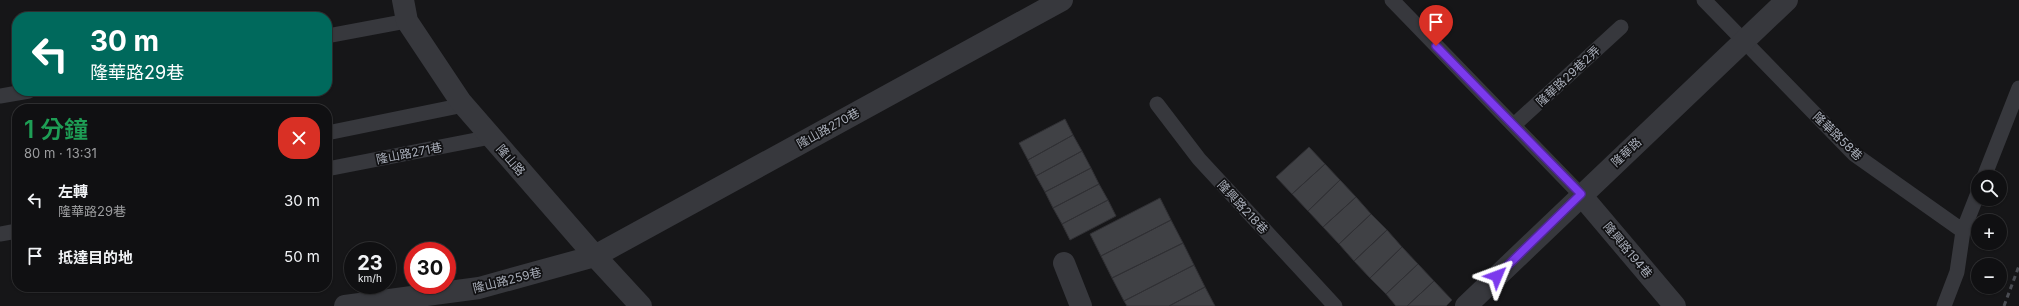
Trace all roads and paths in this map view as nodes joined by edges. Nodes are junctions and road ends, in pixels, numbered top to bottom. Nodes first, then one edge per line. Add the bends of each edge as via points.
1 (403, 0) edge
2 (1062, 0) edge
3 (1392, 0) edge
4 (1704, 0) edge
5 (1787, 0) edge
6 (407, 22) junction
7 (1622, 27) dead end
8 (332, 35) edge
9 (1743, 41) junction
10 (2019, 88) edge
11 (12, 94) edge
12 (0, 96) edge
13 (1157, 104) dead end
14 (464, 105) junction
15 (1514, 125) junction
16 (332, 132) edge
17 (491, 136) junction
18 (332, 168) edge
19 (1987, 170) edge
20 (1581, 194) junction
21 (1973, 206) edge
22 (1963, 231) junction
23 (12, 232) edge
24 (0, 234) edge
25 (595, 256) junction
26 (1064, 263) dead end
27 (345, 306) edge
28 (641, 306) edge
29 (1082, 306) edge
30 (1336, 306) edge
31 (1466, 306) edge
32 (1675, 306) edge
33 (1944, 306) edge

1 - 6 street, 隆山路
2 - 25 street, 隆山路270巷
3 - 15 lane
4 - 9 lane, 隆華路58巷
5 - 9 street, 隆華路
6 - 8 lane
6 - 14 street, 隆山路
7 - 15 lane, 隆華路29巷2弄
9 - 20 street, 隆華路
9 - 22 lane, 隆華路58巷 via 1854,154
10 - 19 lane
11 - 12 lane
13 - 30 lane, 隆興路218巷 via 1199,160
14 - 16 lane
14 - 17 street, 隆山路
15 - 20 lane
17 - 18 lane, 隆山路271巷
17 - 25 street, 隆山路
20 - 31 street, 隆華路
20 - 32 street, 隆興路194巷
21 - 22 lane
22 - 33 lane via 1957,272
23 - 24 lane
25 - 27 street, 隆山路259巷 via 479,288
25 - 28 street, 隆山路
26 - 29 street

